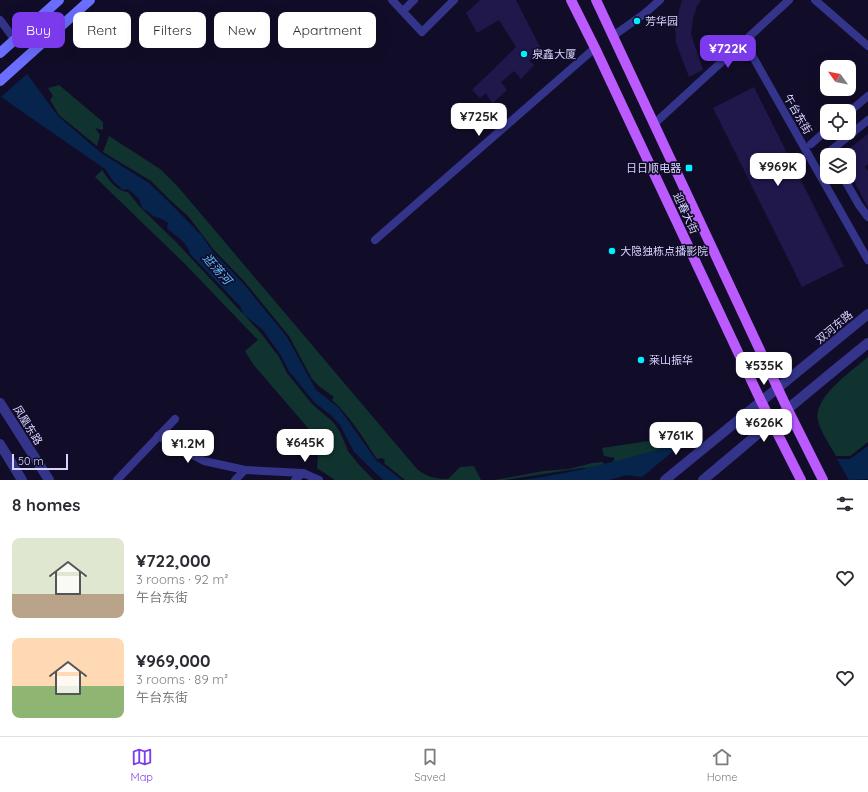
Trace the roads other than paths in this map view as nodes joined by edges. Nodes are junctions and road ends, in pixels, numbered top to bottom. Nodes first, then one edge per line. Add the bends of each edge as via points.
1 (59, 0) edge
2 (90, 0) edge
3 (392, 0) edge
4 (414, 0) edge
5 (454, 0) edge
6 (570, 0) edge
7 (596, 0) edge
8 (660, 0) edge
9 (789, 0) edge
10 (815, 0) edge
11 (405, 9) dead end
12 (46, 12) edge
13 (0, 20) edge
14 (12, 36) edge
15 (613, 36) junction
16 (744, 41) junction
17 (12, 43) edge
18 (868, 46) edge
19 (595, 48) junction
20 (0, 53) edge
21 (0, 82) edge
22 (868, 96) edge
23 (856, 106) edge
24 (868, 120) edge
25 (654, 124) junction
26 (820, 136) edge
27 (811, 144) dead end
28 (834, 148) edge
29 (847, 184) edge
30 (868, 217) edge
31 (375, 240) dead end
32 (868, 260) edge
33 (868, 314) edge
34 (868, 343) edge
35 (779, 388) junction
36 (762, 401) junction
37 (0, 403) edge
38 (788, 408) junction
39 (175, 419) dead end
40 (773, 422) junction
41 (158, 436) junction
42 (0, 444) edge
43 (245, 470) junction
44 (303, 473) junction
45 (22, 480) edge
46 (49, 480) edge
47 (117, 480) edge
48 (235, 480) edge
49 (295, 480) edge
50 (319, 480) edge
51 (665, 480) edge
52 (703, 480) edge
53 (801, 480) edge
54 (824, 480) edge

1 - 12 main road
2 - 21 main road
3 - 5 street via 422,32
4 - 11 street
6 - 19 main road, 迎春大街
7 - 15 main road, 迎春大街
8 - 15 street
9 - 16 street
10 - 18 street
13 - 14 street
15 - 25 main road, 迎春大街
16 - 25 street
16 - 32 street, 午台东街
17 - 20 main road
19 - 31 street
19 - 36 main road, 迎春大街
22 - 23 street
24 - 28 street
25 - 35 main road, 迎春大街
26 - 27 street
29 - 30 street
33 - 35 street, 双河东路
34 - 38 street
35 - 36 street, 双河东路
35 - 38 main road, 迎春大街
36 - 40 main road, 迎春大街
36 - 51 street, 双河东路
37 - 46 street, 凤凰东路
38 - 40 street
38 - 54 main road, 迎春大街
39 - 41 street
40 - 52 street
40 - 53 main road, 迎春大街
41 - 43 street via 204,461
41 - 47 street
42 - 45 street
43 - 44 street
43 - 48 street
44 - 49 street
44 - 50 street

